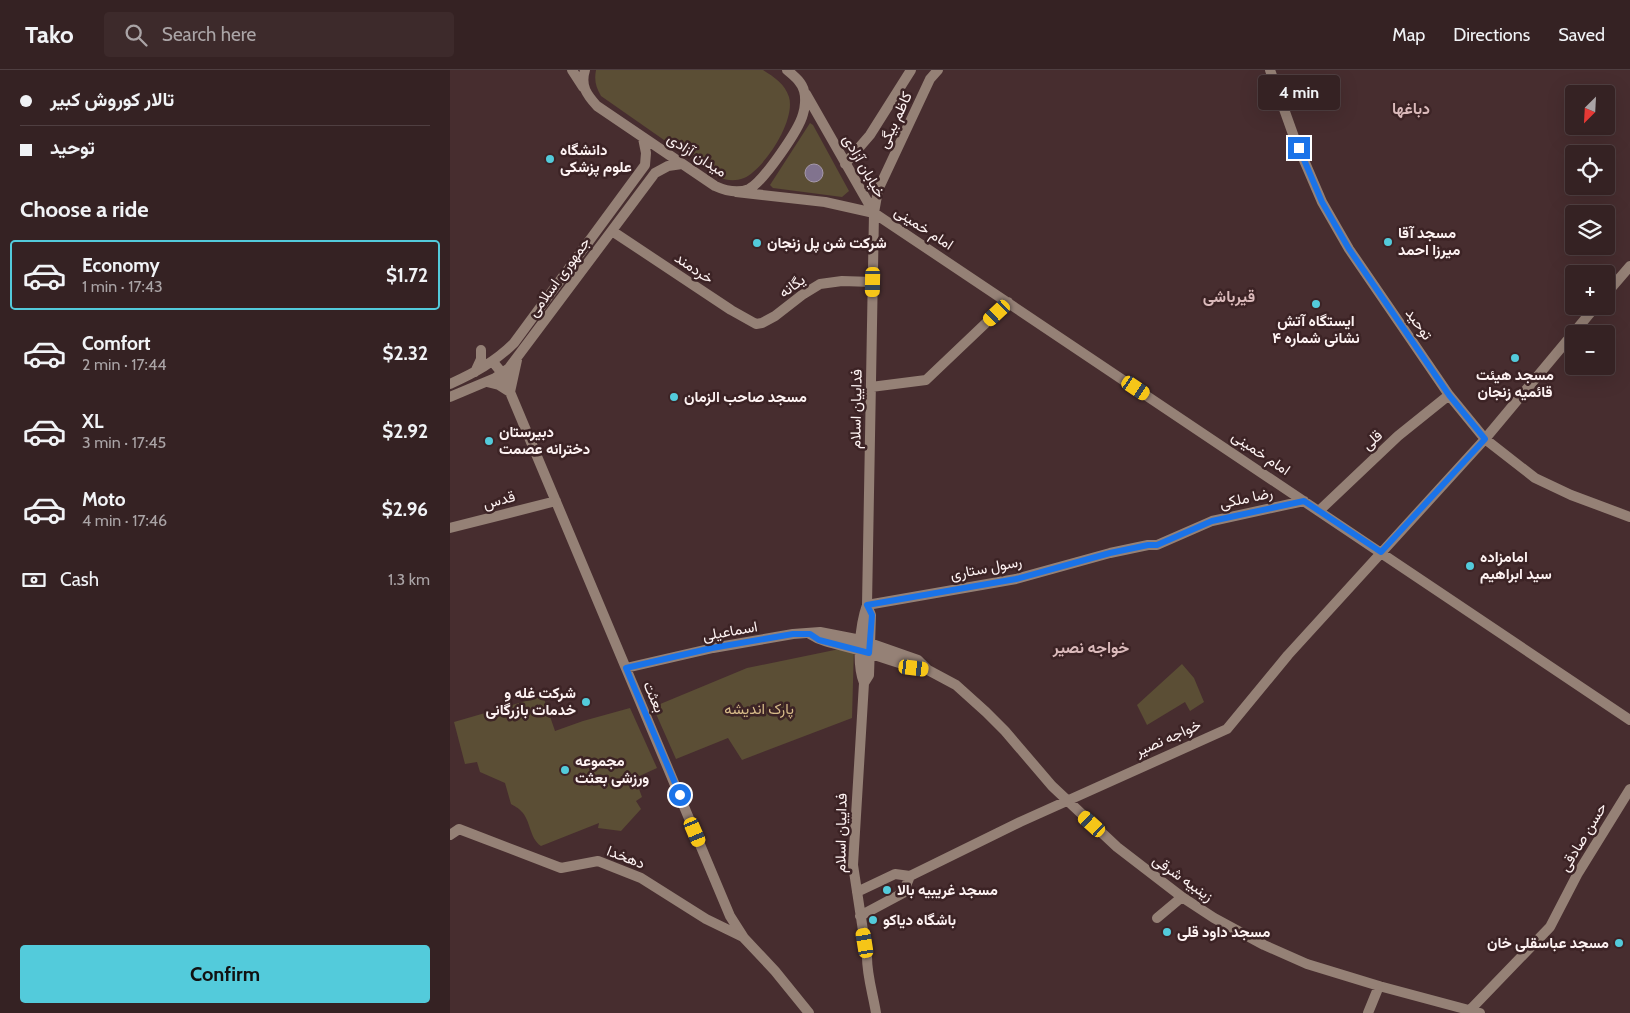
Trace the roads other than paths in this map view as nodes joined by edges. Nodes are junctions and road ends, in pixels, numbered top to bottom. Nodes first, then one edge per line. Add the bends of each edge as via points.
1 (572, 70) edge
2 (584, 70) edge
3 (787, 70) edge
4 (911, 70) edge
5 (938, 70) edge
6 (1270, 70) edge
7 (583, 88) junction
8 (804, 91) junction
9 (643, 138) junction
10 (682, 164) junction
11 (845, 164) junction
12 (736, 192) junction
13 (874, 213) junction
14 (612, 231) junction
15 (1630, 266) edge
16 (873, 282) junction
17 (1615, 284) edge
18 (1008, 302) junction
19 (1588, 315) edge
20 (762, 323) joint
21 (482, 350) dead end
22 (517, 359) junction
23 (492, 362) junction
24 (475, 372) junction
25 (502, 373) junction
26 (460, 380) junction
27 (487, 382) junction
28 (450, 384) edge
29 (871, 387) junction
30 (465, 390) junction
31 (510, 392) junction
32 (1449, 395) junction
33 (450, 397) edge
34 (1485, 439) junction
35 (556, 501) junction
36 (1304, 501) junction
37 (1319, 511) junction
38 (1630, 517) edge
39 (450, 528) edge
40 (1381, 552) junction
41 (1110, 553) joint
42 (867, 605) junction
43 (865, 646) junction
44 (626, 668) junction
45 (1630, 720) edge
46 (1630, 789) edge
47 (1067, 801) junction
48 (454, 832) edge
49 (910, 876) junction
50 (857, 892) junction
51 (1182, 897) junction
52 (860, 916) junction
53 (1157, 918) dead end
54 (744, 938) junction
55 (1379, 986) junction
56 (1475, 1012) edge
57 (809, 1013) edge
58 (876, 1013) edge
59 (1368, 1013) edge

1 - 7 main road, میدان آزادی
2 - 7 main road
3 - 8 main road via 799,80
4 - 11 main road, کاظم بیگی via 870,135
5 - 13 main road, کاظم بیگی via 930,79 878,190
6 - 32 main road, توحید via 1322,202 1349,249
7 - 9 main road, میدان آزادی via 597,106
8 - 11 main road, خیابان آزادی
8 - 12 main road, میدان آزادی via 804,110 799,125 764,177 756,185
9 - 10 main road, میدان آزادی
9 - 23 main road, جمهوری اسلامی via 645,165 514,343
10 - 12 main road, میدان آزادی via 715,186
10 - 14 main road, جمهوری اسلامی via 668,166 655,173
11 - 13 main road, خیابان آزادی
12 - 13 main road, خیابان آزادی via 824,202
13 - 16 main road, فداییان اسلام
13 - 18 main road, امام خمینی
14 - 20 main road, خردمند via 746,320
14 - 22 main road, جمهوری اسلامی
15 - 17 main road
16 - 20 main road, یگانه via 820,284
16 - 29 main road, فداییان اسلام
18 - 29 main road via 926,380
18 - 36 main road, امام خمینی
19 - 34 main road, خواجه نصیر
21 - 24 main road
22 - 25 main road, جمهوری اسلامی
22 - 31 main road
23 - 24 main road, جمهوری اسلامی
23 - 25 main road, بعثت
24 - 26 main road, جمهوری اسلامی
25 - 27 main road, جمهوری اسلامی
25 - 31 main road, بعثت
26 - 28 main road, جمهوری اسلامی
26 - 30 main road via 468,385
27 - 30 main road, جمهوری اسلامی
27 - 31 main road
29 - 42 main road, فداییان اسلام
30 - 33 main road, جمهوری اسلامی
31 - 35 main road, بعثت
32 - 34 main road, توحید
32 - 37 main road, قلی via 1398,436
34 - 38 main road, توحید via 1535,478
34 - 40 main road, خواجه نصیر
35 - 39 main road, قدس
35 - 44 main road, بعثت
36 - 37 main road, امام خمینی
36 - 41 main road, رضا ملکی via 1212,521 1157,545
37 - 40 main road, امام خمینی
40 - 45 main road, امام خمینی
40 - 47 main road, خواجه نصیر via 1226,728
41 - 42 main road, رسول ستاری via 1016,579
42 - 43 main road, فداییان اسلام via 862,619
43 - 44 main road, اسماعیلی via 820,632 793,634
43 - 47 main road, زینبیه شرقی via 918,660 928,670 956,685 1005,731
43 - 50 main road, فداییان اسلام via 868,675 864,683 853,865
44 - 54 main road, بعثت via 730,916
46 - 56 main road, حسن صادقی via 1578,873 1550,927
47 - 49 main road, خواجه نصیر
47 - 51 main road, زینبیه شرقی via 1130,858
48 - 54 main road, دهخدا via 561,868 598,861 641,878 706,919
49 - 50 main road via 895,874
49 - 52 main road via 903,893
50 - 52 main road, فداییان اسلام
51 - 53 main road
51 - 55 main road, زینبیه شرقی via 1264,945 1307,964
52 - 58 main road, فداییان اسلام
54 - 57 main road, بعثت
55 - 56 main road, زینبیه شرقی
55 - 59 main road

